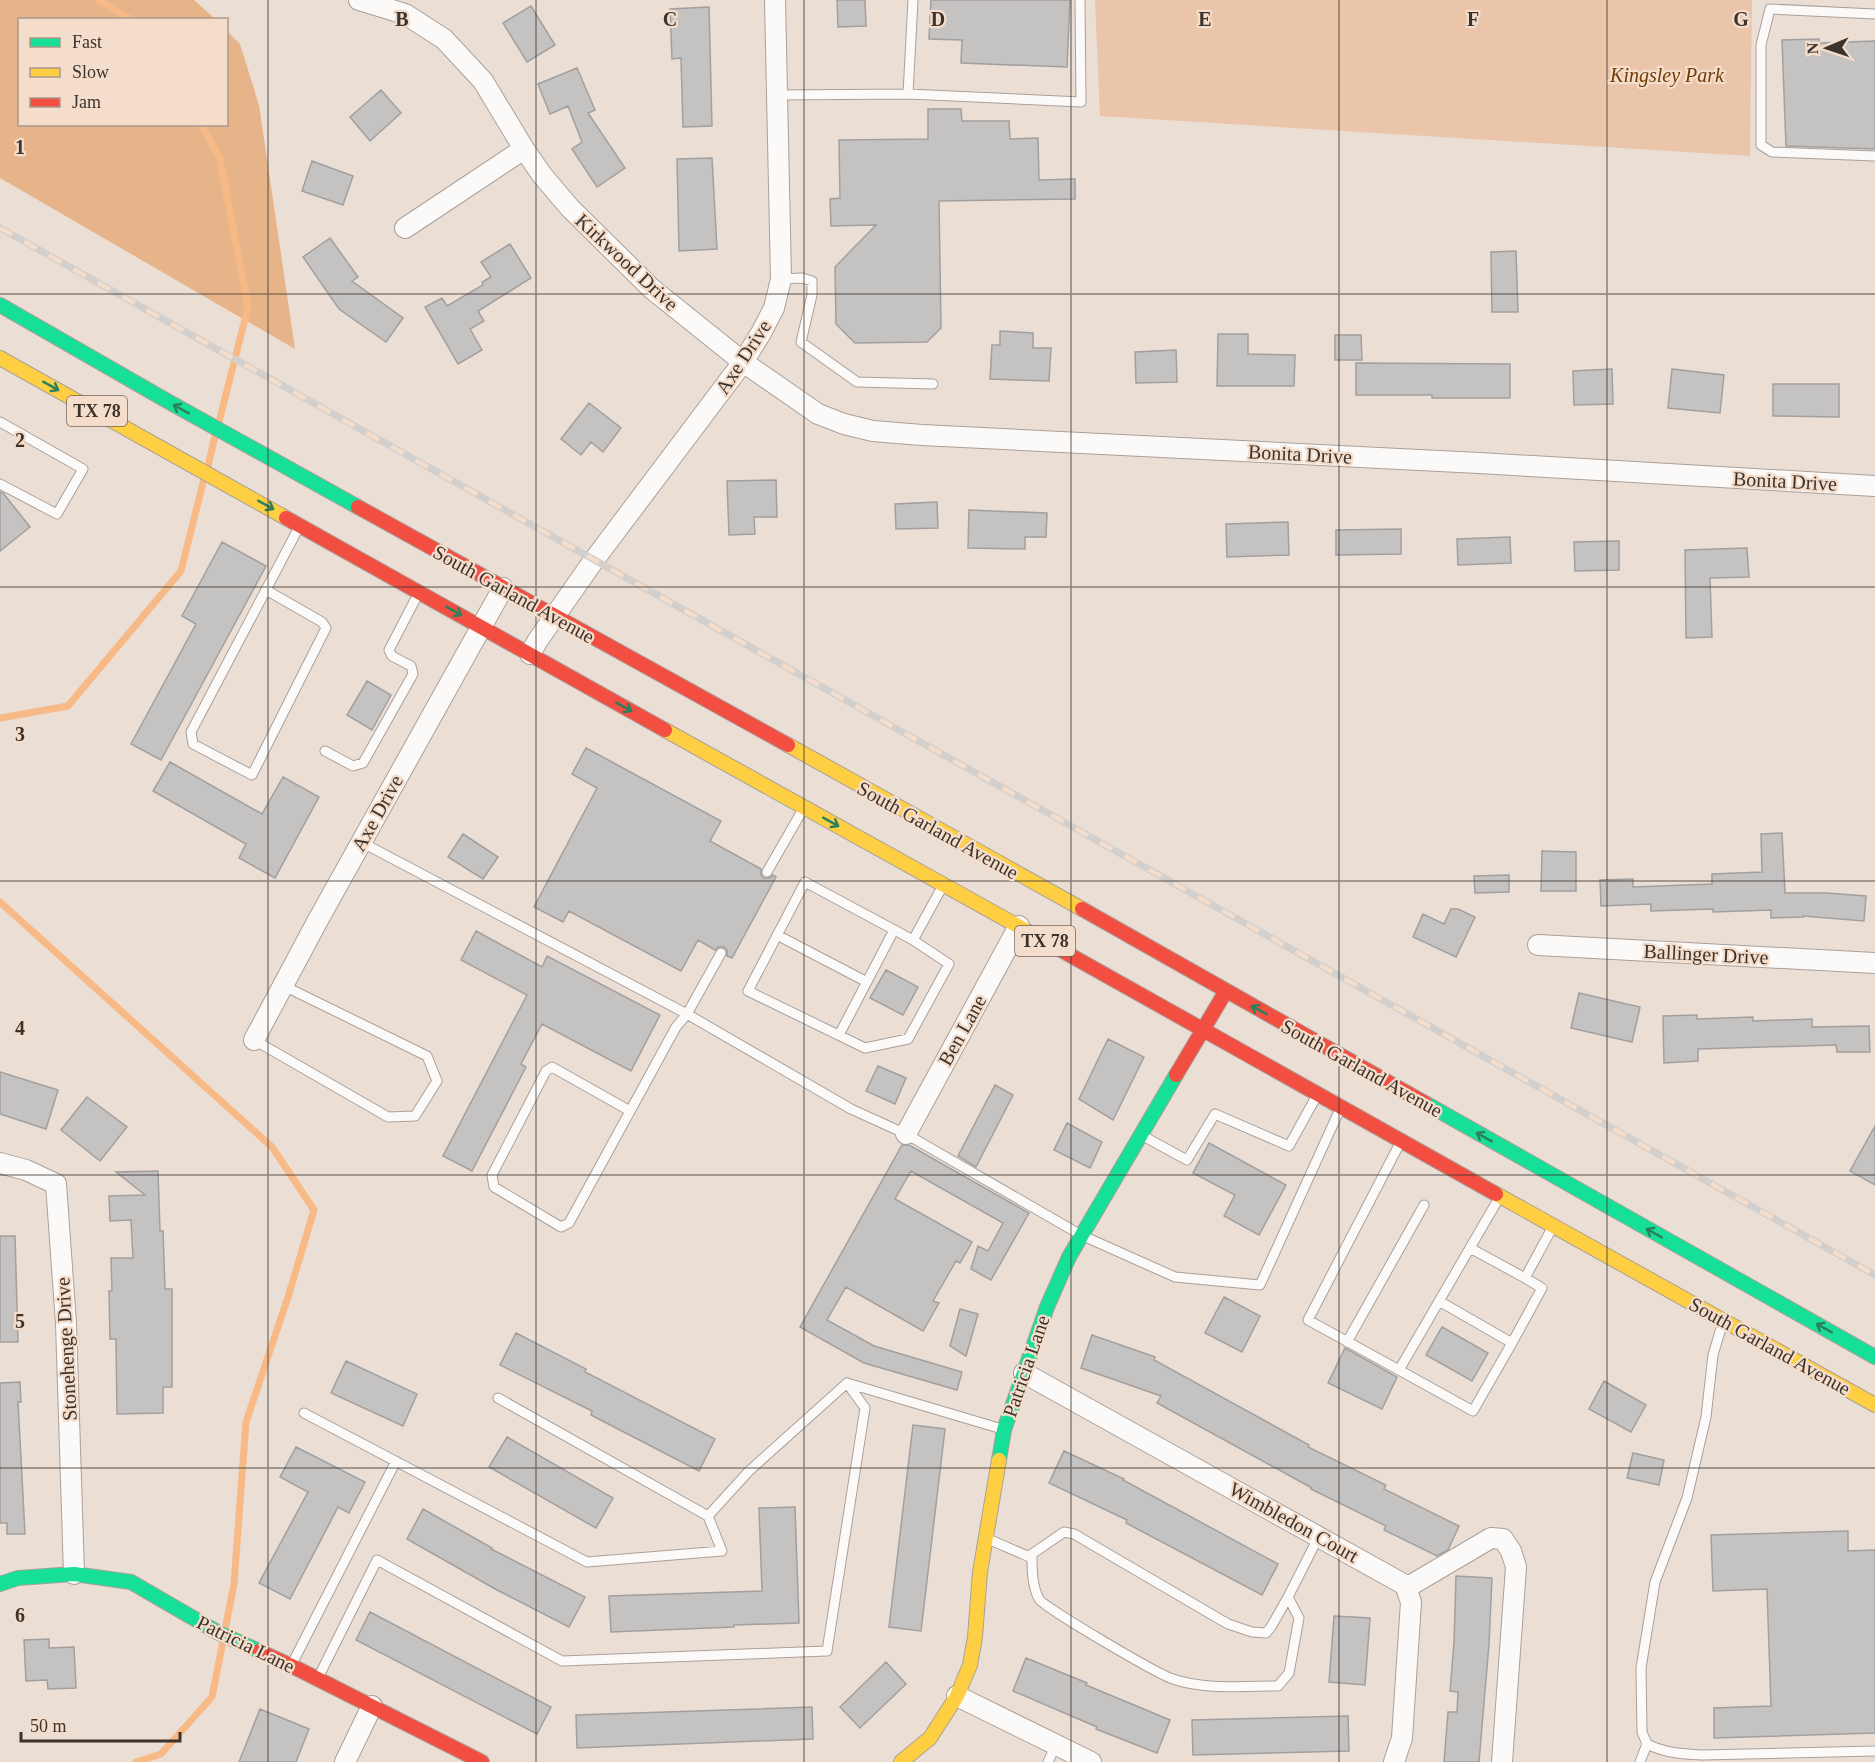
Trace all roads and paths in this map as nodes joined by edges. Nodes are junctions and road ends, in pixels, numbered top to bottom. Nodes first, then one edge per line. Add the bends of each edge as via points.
1 (359, 0) edge
2 (775, 0) edge
3 (913, 0) edge
4 (1080, 0) edge
5 (1875, 14) edge
6 (908, 94) junction
7 (777, 95) junction
8 (524, 149) junction
9 (1875, 156) edge
10 (405, 228) dead end
11 (781, 279) junction
12 (0, 305) edge
13 (0, 357) edge
14 (743, 362) junction
15 (933, 384) dead end
16 (0, 422) edge
17 (0, 484) edge
18 (1875, 486) edge
19 (300, 525) junction
20 (503, 588) junction
21 (266, 590) junction
22 (419, 591) junction
23 (555, 617) junction
24 (482, 626) junction
25 (530, 654) junction
26 (325, 751) dead end
27 (804, 807) junction
28 (361, 842) junction
29 (767, 872) dead end
30 (944, 884) junction
31 (1019, 926) junction
32 (894, 930) junction
33 (777, 935) junction
34 (913, 940) junction
35 (1538, 945) dead end
36 (722, 953) dead end
37 (1875, 963) edge
38 (867, 982) junction
39 (282, 985) junction
40 (1226, 991) junction
41 (687, 1014) junction
42 (1204, 1030) junction
43 (839, 1035) junction
44 (254, 1040) joint
45 (1317, 1094) junction
46 (1341, 1107) junction
47 (630, 1111) junction
48 (906, 1134) junction
49 (1141, 1135) junction
50 (1401, 1141) junction
51 (0, 1163) edge
52 (1500, 1195) junction
53 (1424, 1205) dead end
54 (1553, 1225) junction
55 (1081, 1235) junction
56 (1470, 1248) junction
57 (1525, 1278) junction
58 (1439, 1301) junction
59 (1723, 1320) junction
60 (1347, 1342) junction
61 (1512, 1343) junction
62 (1875, 1357) edge
63 (1399, 1370) junction
64 (1024, 1373) junction
65 (847, 1383) junction
66 (498, 1398) dead end
67 (1875, 1405) edge
68 (304, 1413) dead end
69 (1004, 1430) junction
70 (396, 1461) junction
71 (708, 1516) junction
72 (1319, 1536) junction
73 (986, 1538) junction
74 (1032, 1558) junction
75 (74, 1574) junction
76 (0, 1584) edge
77 (1406, 1588) junction
78 (1288, 1597) junction
79 (292, 1666) junction
80 (318, 1679) junction
81 (957, 1696) junction
82 (372, 1706) junction
83 (1647, 1744) junction
84 (1875, 1751) edge
85 (1052, 1754) edge
86 (345, 1762) edge
87 (482, 1762) edge
88 (901, 1762) edge
89 (1090, 1762) edge
90 (1394, 1762) edge
91 (1502, 1762) edge
92 (1640, 1762) edge

1 - 8 street, Kirkwood Drive via 405,14 444,39 483,81
2 - 7 street, Axe Drive
3 - 6 lane
4 - 6 lane via 1081,102
5 - 9 lane via 1770,9 1761,45 1761,145 1772,152
6 - 7 lane
7 - 11 street, Axe Drive
8 - 10 street
8 - 14 street, Kirkwood Drive via 570,208 652,289
11 - 14 street, Axe Drive via 774,308
11 - 15 lane via 812,281 801,342 857,382
20 -> 12 main road, South Garland Avenue / TX 78
13 -> 19 main road, South Garland Avenue / TX 78
14 - 18 street, Bonita Drive via 818,414 873,431
14 - 23 street, Axe Drive
16 - 17 lane via 83,469 57,514
19 - 21 lane
19 - 22 main road, South Garland Avenue / TX 78
20 - 23 main road, South Garland Avenue / TX 78
20 - 24 street, Axe Drive
21 - 21 lane via 191,732 193,744 252,775 326,628
22 -> 24 main road, South Garland Avenue / TX 78
22 - 26 lane via 389,650 392,656 411,666 412,674 363,763 353,766
23 - 25 street, Axe Drive
23 - 40 main road, South Garland Avenue / TX 78
24 - 25 main road, South Garland Avenue / TX 78
24 - 28 street, Axe Drive
25 -> 27 main road, South Garland Avenue / TX 78
27 - 29 lane
27 -> 30 main road, South Garland Avenue / TX 78
28 - 39 street, Axe Drive
28 - 41 lane
30 - 31 main road, South Garland Avenue / TX 78
30 - 34 lane
31 - 42 main road, South Garland Avenue / TX 78
31 - 48 street, Ben Lane
32 - 33 lane via 805,882
32 - 34 lane
32 - 38 lane
33 - 38 lane
33 - 43 lane via 748,991
34 - 43 lane via 949,964 908,1040 865,1048
35 - 37 street, Ballinger Drive
36 - 41 lane
38 - 43 lane
39 - 44 street, Axe Drive
39 - 44 lane via 427,1056 437,1081 415,1116 388,1117
40 - 42 main road, Patricia Lane
62 -> 40 main road, South Garland Avenue / TX 78
41 - 47 lane
41 - 48 lane via 851,1109
42 - 45 main road, South Garland Avenue / TX 78
42 - 49 main road, Patricia Lane
45 - 46 main road, South Garland Avenue / TX 78
45 - 49 lane via 1289,1146 1215,1114 1187,1160
46 - 50 main road, South Garland Avenue / TX 78
46 - 55 lane via 1260,1285 1175,1277
47 - 47 lane via 569,1222 561,1227 494,1187 492,1175 546,1071 552,1067
48 - 55 lane
49 - 55 main road, Patricia Lane
50 - 52 main road, South Garland Avenue / TX 78
50 - 60 lane via 1308,1320
51 - 75 street, Stonehenge Drive via 56,1184 66,1323
52 - 54 main road, South Garland Avenue / TX 78
52 - 56 lane
53 - 60 lane
54 - 57 lane
54 - 59 main road, South Garland Avenue / TX 78
55 - 64 main road, Patricia Lane via 1047,1307
56 - 57 lane
56 - 58 lane
57 - 61 lane via 1542,1288
58 - 61 lane
58 - 63 lane
59 - 67 main road, South Garland Avenue / TX 78
59 - 83 lane via 1687,1498 1655,1582 1641,1668 1642,1732
60 - 63 lane
61 - 63 lane via 1473,1411
64 - 69 main road, Patricia Lane
64 - 72 street, Wimbledon Court
65 - 69 lane
65 - 71 lane via 749,1471
65 - 80 lane via 864,1408 827,1651 562,1661 377,1560
66 - 71 lane
68 - 70 lane
69 - 73 main road, Patricia Lane
70 - 71 lane via 587,1562 722,1551
70 - 79 lane
72 - 77 street, Wimbledon Court
72 - 78 lane
73 - 74 lane
73 - 81 main road, Patricia Lane via 970,1665
74 - 78 lane via 1032,1554 1064,1532 1074,1534 1228,1624 1252,1632 1266,1633
74 - 78 lane via 1033,1582 1040,1602 1172,1679 1202,1685 1278,1686 1289,1673 1299,1618
75 - 76 main road, Patricia Lane via 18,1578
75 - 79 main road, Patricia Lane via 131,1582 219,1633
77 - 90 street via 1411,1602 1402,1738
77 - 91 street via 1491,1538 1503,1539 1511,1551 1516,1568
79 - 80 main road, Patricia Lane
80 - 82 main road, Patricia Lane
81 - 85 street
81 - 88 main road, Patricia Lane via 930,1738
82 - 86 street
82 - 87 main road, Patricia Lane
83 - 84 lane via 1659,1750 1702,1755
83 - 92 lane
85 - 89 street

